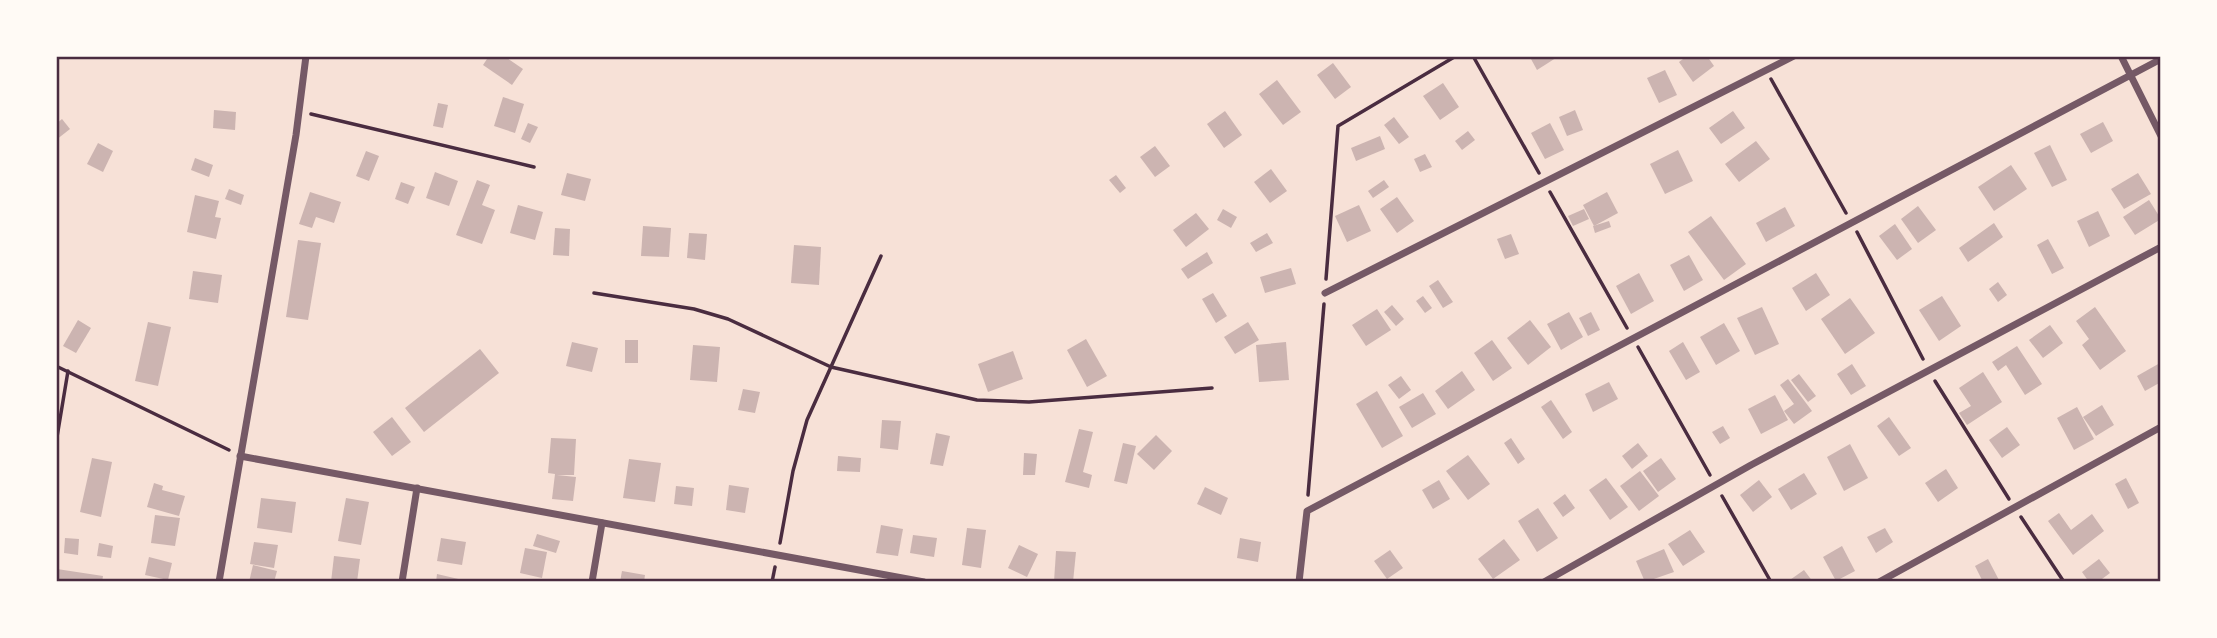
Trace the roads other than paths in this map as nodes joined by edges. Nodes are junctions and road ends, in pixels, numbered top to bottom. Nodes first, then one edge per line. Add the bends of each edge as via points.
1 (306, 56) edge
2 (1794, 56) edge
3 (2120, 56) edge
4 (2161, 59) edge
5 (2131, 75) junction
6 (2161, 136) edge
7 (2161, 247) edge
8 (1325, 293) road end
9 (2161, 427) edge
10 (240, 456) junction
11 (417, 488) junction
12 (602, 523) junction
13 (219, 582) edge
14 (402, 582) edge
15 (592, 582) edge
16 (924, 582) edge
17 (1299, 582) edge
18 (1544, 582) edge
19 (1879, 582) edge

1 - 10 street
2 - 8 street
3 - 5 street
4 - 5 street
5 - 6 street
5 - 17 street via 1307,511
7 - 18 street
9 - 19 street
10 - 11 street
10 - 13 street
11 - 12 street
11 - 14 street
12 - 15 street
12 - 16 street

